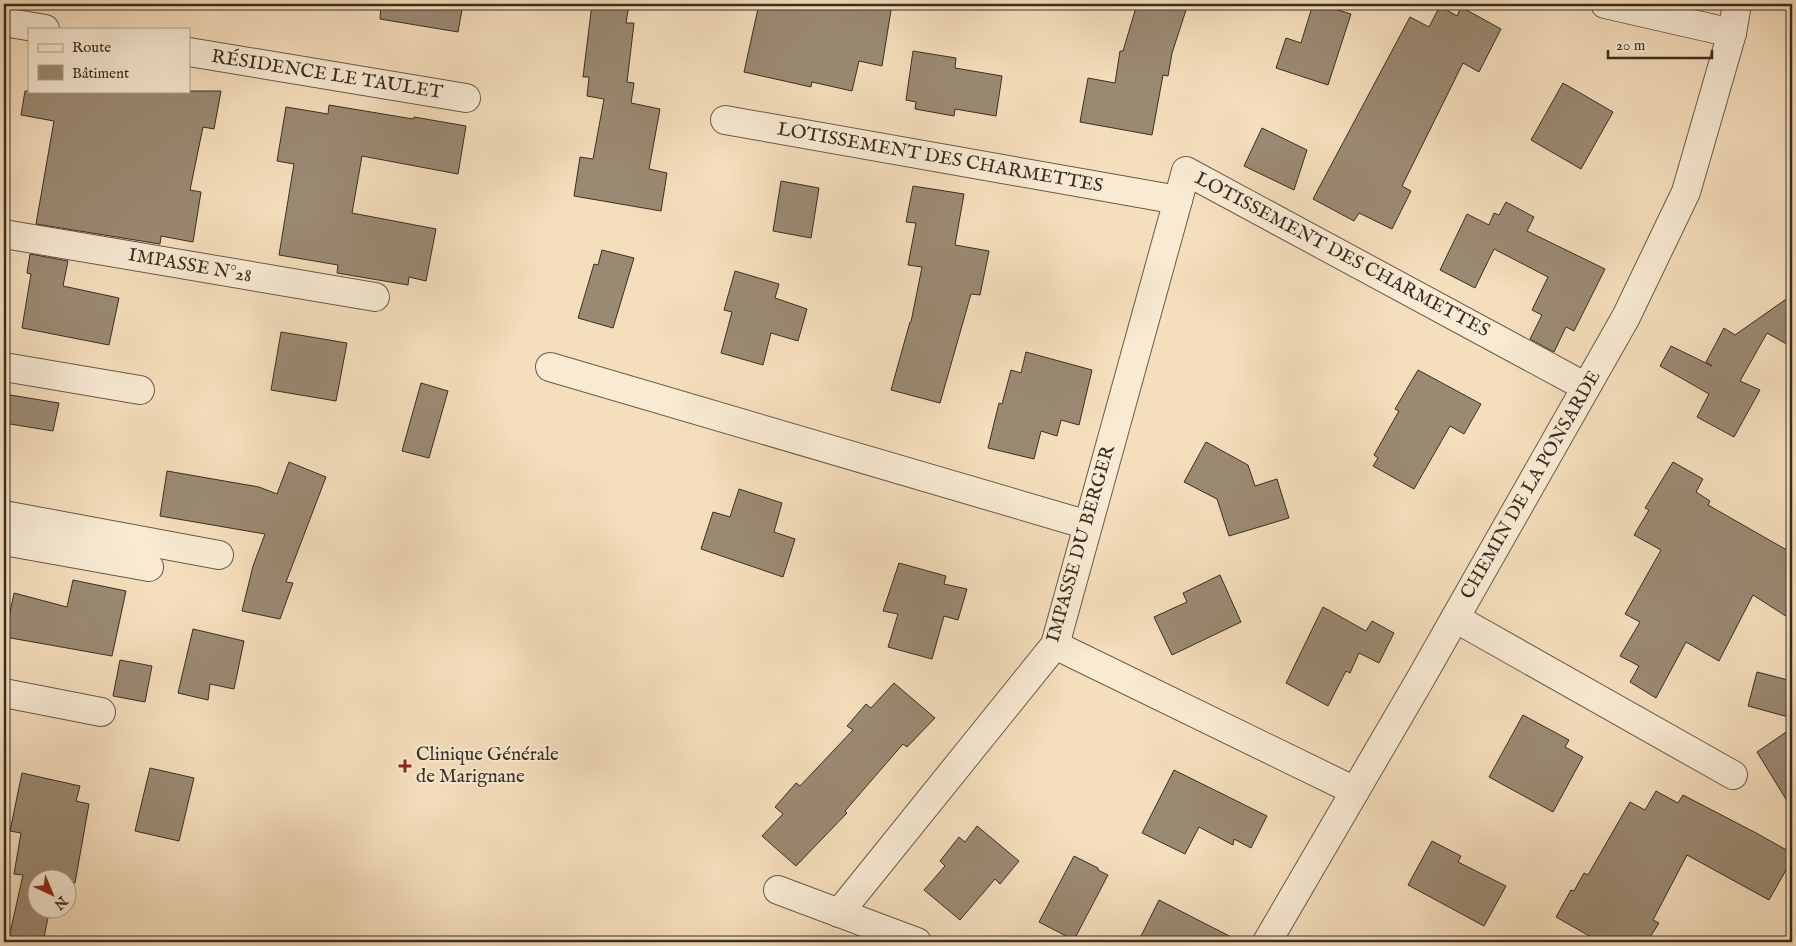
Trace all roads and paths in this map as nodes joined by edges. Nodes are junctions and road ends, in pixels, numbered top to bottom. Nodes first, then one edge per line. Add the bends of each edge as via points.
1 (1605, 4) edge
2 (1738, 4) edge
3 (4, 22) edge
4 (39, 28) edge
5 (1732, 33) junction
6 (190, 52) edge
7 (466, 98) dead end
8 (726, 120) dead end
9 (1178, 200) junction
10 (4, 234) edge
11 (375, 297) dead end
12 (550, 367) dead end
13 (4, 368) edge
14 (1586, 387) junction
15 (140, 390) dead end
16 (4, 515) edge
17 (1088, 525) junction
18 (4, 541) edge
19 (218, 555) dead end
20 (150, 568) dead end
21 (1455, 618) junction
22 (1055, 645) junction
23 (4, 693) edge
24 (101, 712) dead end
25 (1733, 775) dead end
26 (1355, 791) junction
27 (778, 890) dead end
28 (839, 913) junction
29 (917, 942) edge
30 (1267, 942) edge

1 - 5 street
2 - 5 street, CHEMIN DE LA PONSARDE
3 - 4 street
5 - 14 street, CHEMIN DE LA PONSARDE via 1686,192 1626,317
6 - 7 street, RÉSIDENCE LE TAULET
8 - 9 street, LOTISSEMENT DES CHARMETTES
9 - 14 street, LOTISSEMENT DES CHARMETTES via 1186,171
9 - 17 street, IMPASSE DU BERGER
10 - 11 street, IMPASSE N°28
12 - 17 street
13 - 15 street
14 - 21 street, CHEMIN DE LA PONSARDE
16 - 19 street
17 - 22 street, IMPASSE DU BERGER
18 - 20 street
21 - 25 street
21 - 26 street, CHEMIN DE LA PONSARDE
22 - 26 street
22 - 28 street, IMPASSE DU BERGER
23 - 24 street
26 - 30 street, CHEMIN DE LA PONSARDE
27 - 28 street
28 - 29 street

